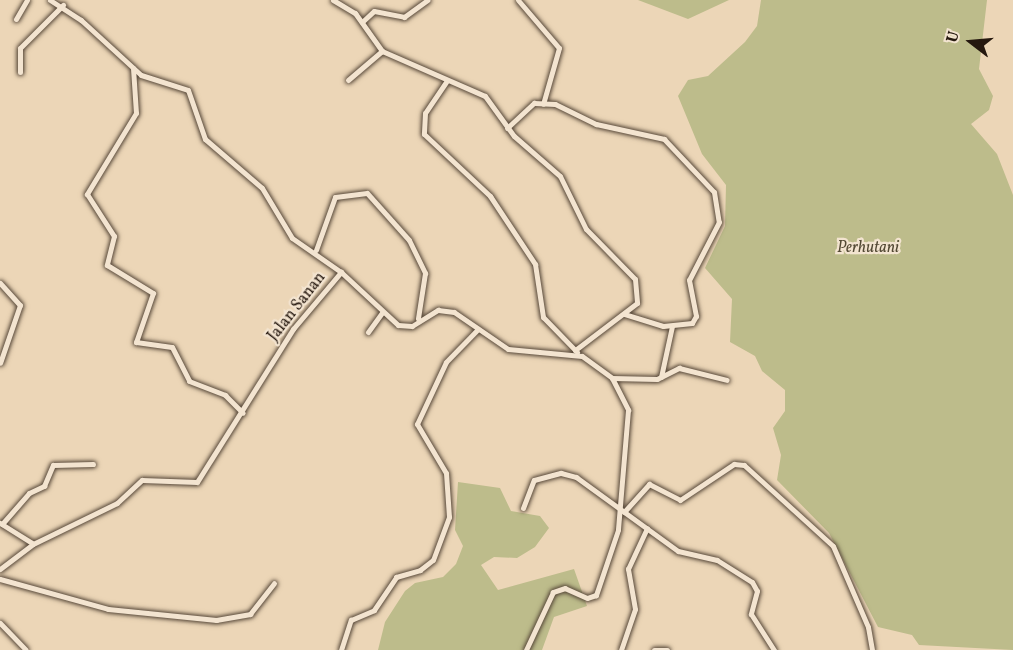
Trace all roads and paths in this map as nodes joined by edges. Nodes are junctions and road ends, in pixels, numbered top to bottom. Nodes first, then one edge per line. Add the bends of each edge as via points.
1 (27, 0) edge
2 (50, 0) edge
3 (333, 0) edge
4 (427, 0) edge
5 (518, 0) edge
6 (63, 5) junction
7 (16, 19) dead end
8 (362, 22) junction
9 (382, 51) junction
10 (132, 68) junction
11 (20, 72) dead end
12 (348, 81) dead end
13 (446, 82) junction
14 (543, 104) junction
15 (507, 128) junction
16 (316, 250) junction
17 (342, 272) junction
18 (0, 283) edge
19 (382, 313) junction
20 (624, 314) junction
21 (418, 318) junction
22 (672, 326) junction
23 (478, 329) junction
24 (368, 332) dead end
25 (575, 350) junction
26 (582, 356) junction
27 (0, 363) edge
28 (661, 377) junction
29 (612, 378) junction
30 (727, 380) dead end
31 (243, 413) junction
32 (93, 464) dead end
33 (617, 507) junction
34 (523, 508) dead end
35 (624, 512) junction
36 (1, 524) edge
37 (647, 528) junction
38 (33, 544) junction
39 (0, 569) edge
40 (0, 579) edge
41 (274, 583) dead end
42 (0, 623) edge
43 (26, 650) edge
44 (340, 650) edge
45 (525, 650) edge
46 (621, 650) edge
47 (654, 650) edge
48 (667, 650) edge
49 (774, 650) edge
50 (872, 650) edge

1 - 7 street
2 - 6 street
3 - 8 street
4 - 8 street via 404,17 374,11
5 - 14 street via 559,48
6 - 10 street
6 - 11 street via 20,48
8 - 9 street
9 - 12 street
9 - 13 street
10 - 16 street via 188,90 205,139 262,188 288,234
10 - 31 street via 136,113 87,189 88,200 114,236 106,265 153,293 136,342 172,347 189,381 225,394
13 - 15 street via 481,92
13 - 25 street via 426,113 424,134 490,196 535,264 543,316
14 - 15 street via 518,113
14 - 22 street via 596,124 664,139 714,192 719,222 688,287 696,316 692,323
15 - 20 street via 560,176 586,229 635,279 637,303
16 - 17 street
16 - 21 street via 335,197 367,193 409,240 425,273
17 - 19 street, Jalan Sanan
17 - 31 street, Jalan Sanan via 293,329
18 - 27 street via 20,305
19 - 21 street, Jalan Sanan via 406,327
19 - 24 street
20 - 22 street
20 - 25 street
21 - 23 street, Jalan Sanan via 438,310 454,312
22 - 28 street
23 - 26 street, Jalan Sanan via 525,353
23 - 44 street via 446,362 417,424 446,473 449,517 433,560 420,570 396,577 374,610 351,620
25 - 26 street
26 - 29 street
28 - 29 street
28 - 30 street via 679,368
29 - 33 street via 629,417
31 - 38 street, Jalan Sanan via 197,482 142,480 117,503
32 - 36 street via 53,465 44,486 29,493
33 - 34 street via 576,477 561,473 534,480
33 - 35 street
33 - 45 street via 616,537 595,598 565,588 553,592
35 - 37 street
35 - 50 street via 649,484 680,500 734,464 744,465 833,546 868,627
36 - 38 street
37 - 46 street via 628,568 635,609
37 - 49 street via 678,551 717,560 752,582 757,591 751,614
38 - 39 street, Jalan Sanan
40 - 41 street via 108,609 216,620 250,614
42 - 43 street
47 - 48 street

